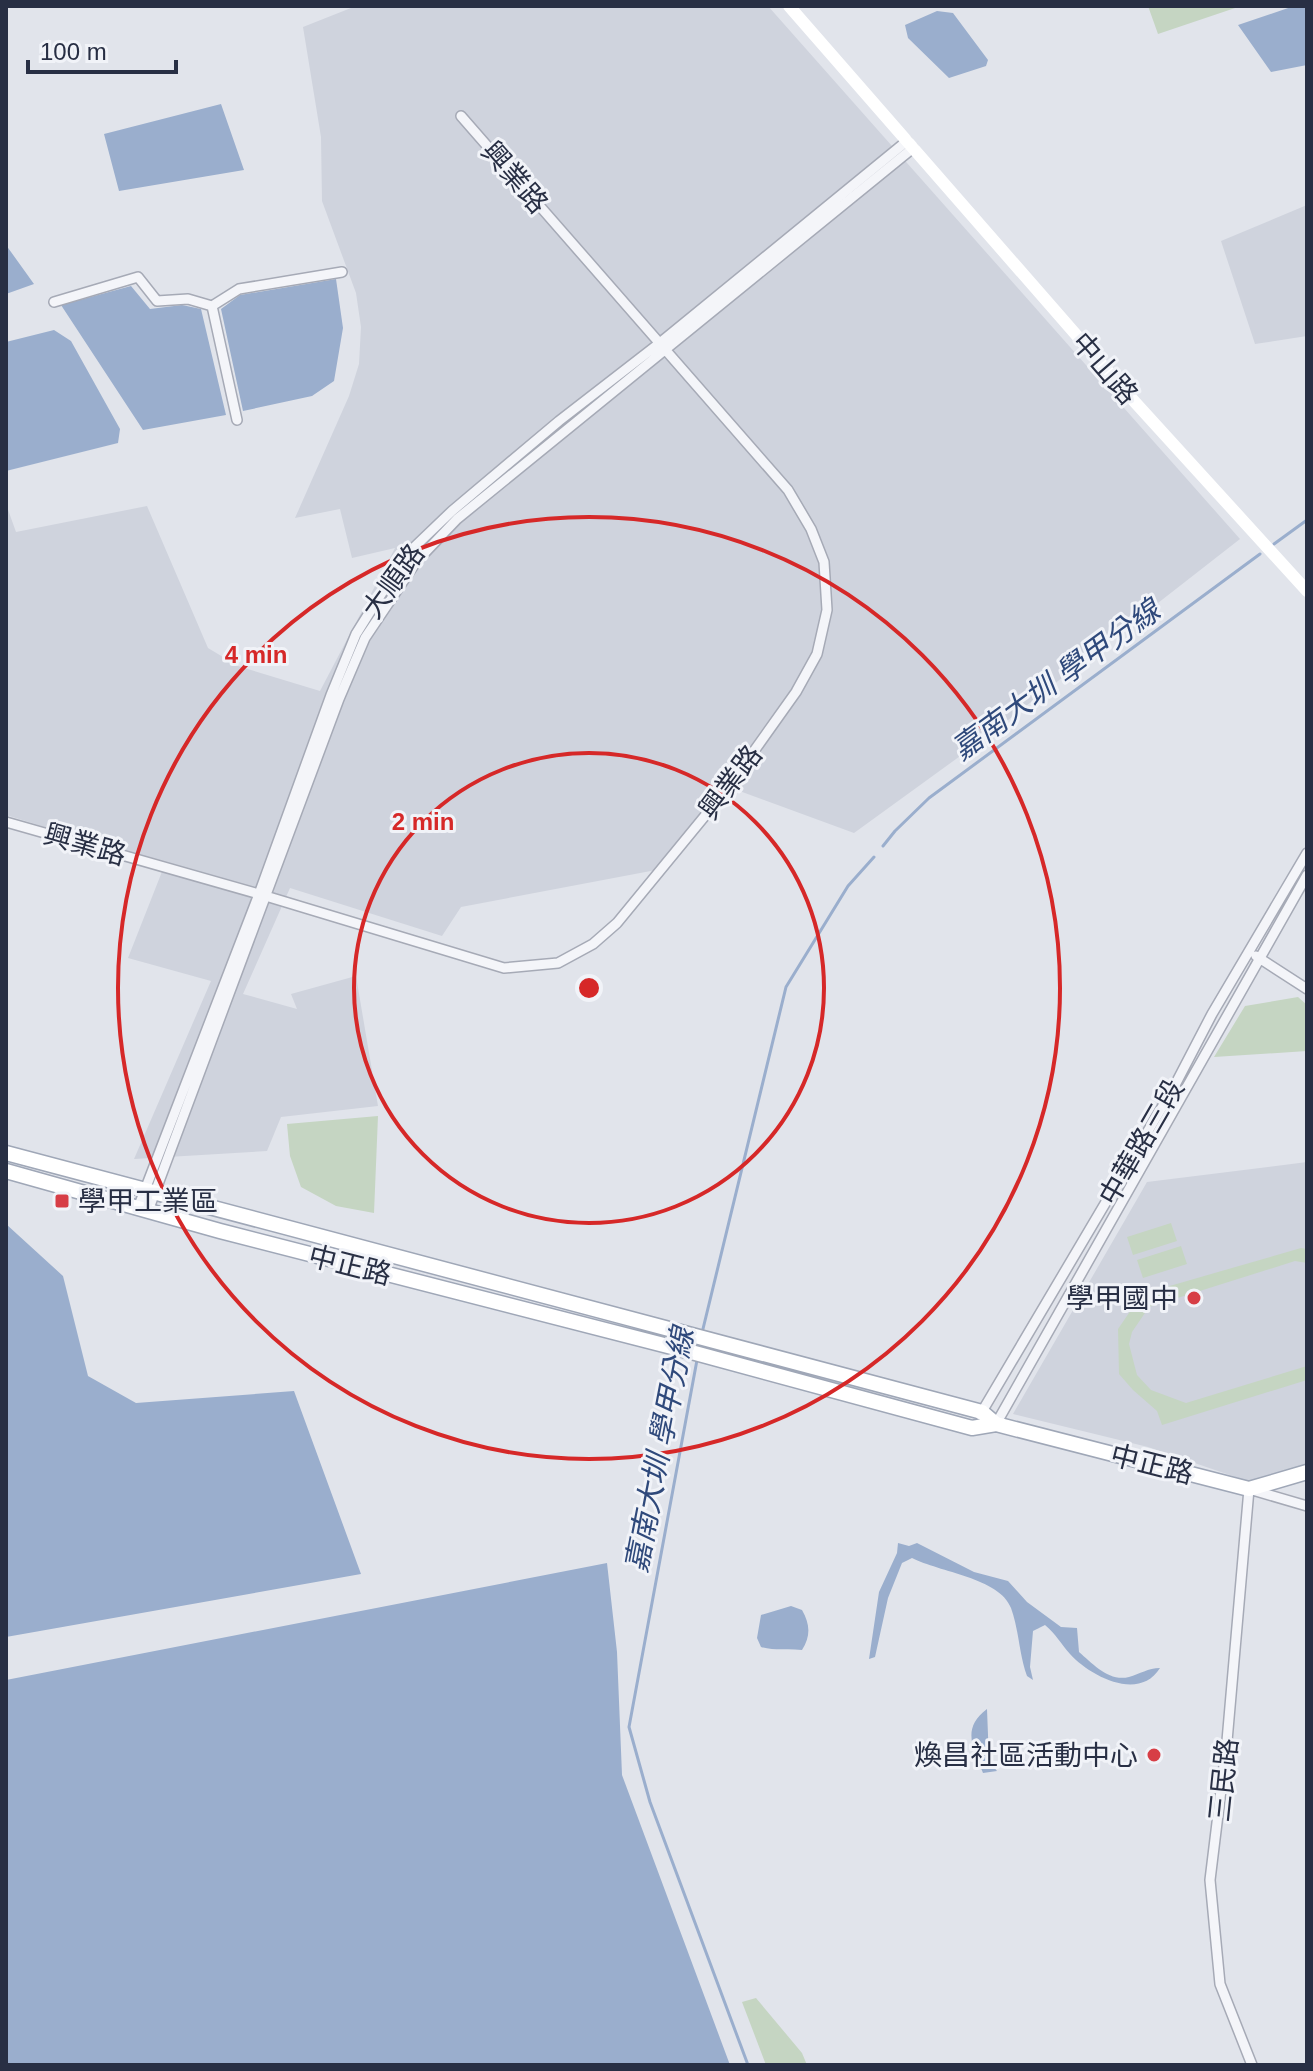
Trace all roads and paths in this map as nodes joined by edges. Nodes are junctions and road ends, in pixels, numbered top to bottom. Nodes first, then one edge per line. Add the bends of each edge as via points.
1 (789, 6) edge
2 (461, 116) dead end
3 (910, 144) junction
4 (342, 272) dead end
5 (54, 302) dead end
6 (212, 306) junction
7 (664, 345) junction
8 (237, 420) dead end
9 (1307, 591) edge
10 (6, 822) edge
11 (1307, 853) edge
12 (1307, 875) edge
13 (263, 895) junction
14 (1255, 955) junction
15 (1307, 989) edge
16 (9, 1153) edge
17 (6, 1171) edge
18 (149, 1192) junction
19 (143, 1209) junction
20 (704, 1350) junction
21 (982, 1412) junction
22 (996, 1424) junction
23 (972, 1428) junction
24 (1307, 1472) edge
25 (1249, 1489) junction
26 (1307, 1506) edge
27 (1252, 2065) edge

1 - 3 main road, 中山路
2 - 7 street, 興業路
3 - 7 street, 大順路
3 - 9 main road, 中山路
4 - 6 street via 239,289
5 - 6 street via 138,277 157,301 188,299
6 - 8 street
7 - 13 street, 大順路 via 457,519 416,562 365,638
7 - 13 street, 興業路 via 788,490 824,562 827,610 817,654 727,789 617,923 558,963 504,968
10 - 13 street, 興業路
11 - 14 street, 中華路三段
12 - 14 street, 中華路三段
13 - 18 street, 大順路
14 - 15 street
14 - 21 street, 中華路三段
14 - 22 street, 中華路三段
16 - 17 main road
16 - 18 main road, 中正路
17 - 19 main road, 中正路
18 - 19 street, 大順路
18 - 20 main road, 中正路 via 694,1337
19 - 20 main road, 中正路
20 - 21 main road, 中正路
20 - 23 main road, 中正路
21 - 22 main road
21 - 23 street, 中華路三段
22 - 23 main road
22 - 25 main road, 中正路
24 - 25 main road
25 - 26 street, 中正路
25 - 27 street, 三民路 via 1210,1880 1220,1984

